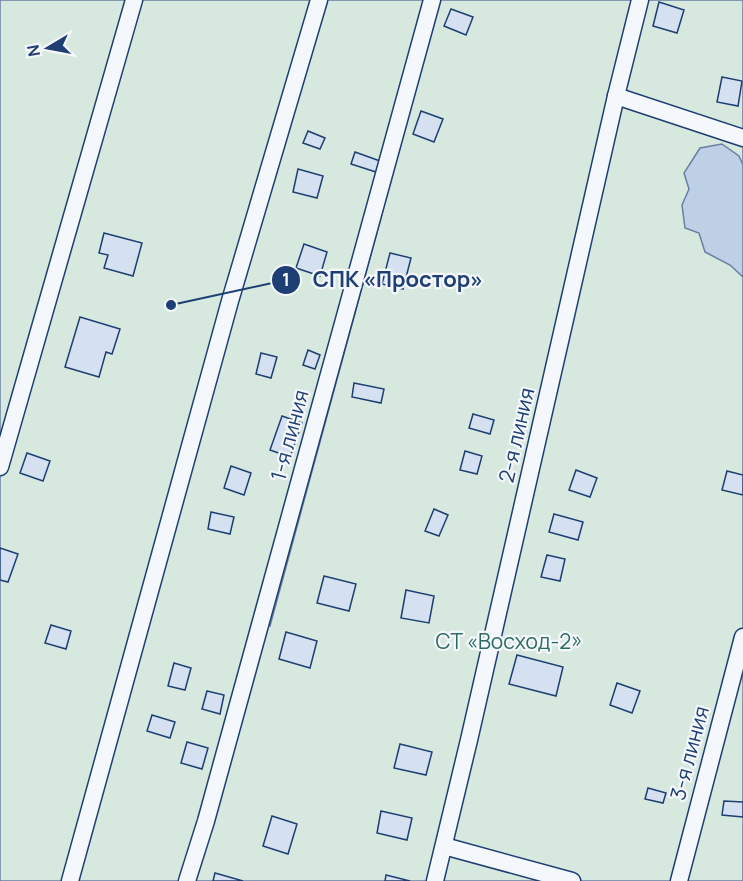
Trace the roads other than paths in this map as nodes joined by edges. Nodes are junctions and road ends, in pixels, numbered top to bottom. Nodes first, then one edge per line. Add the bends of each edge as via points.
1 (134, 0) edge
2 (319, 0) edge
3 (432, 0) edge
4 (640, 0) edge
5 (616, 96) junction
6 (743, 138) edge
7 (0, 467) edge
8 (743, 637) edge
9 (444, 846) junction
10 (70, 881) edge
11 (187, 881) edge
12 (435, 881) edge
13 (572, 881) edge
14 (679, 881) edge

1 - 7 street
2 - 10 street via 230,301
3 - 11 street, 1-я линия
4 - 5 street, 2-я линия
5 - 6 street
5 - 9 street, 2-я линия
8 - 14 street, 3-я линия
9 - 12 street, 2-я линия
9 - 13 street

